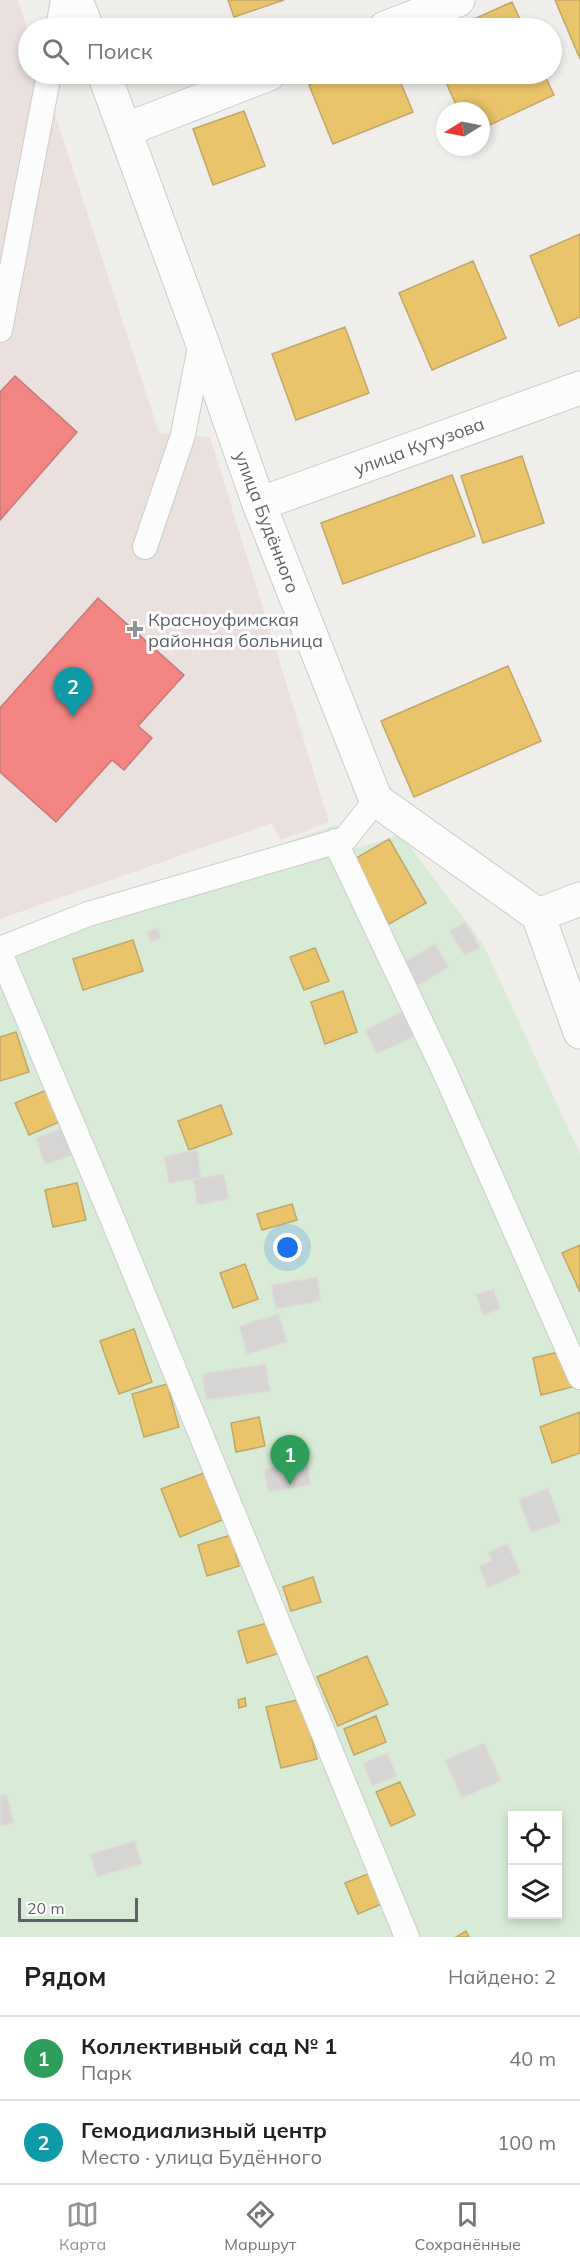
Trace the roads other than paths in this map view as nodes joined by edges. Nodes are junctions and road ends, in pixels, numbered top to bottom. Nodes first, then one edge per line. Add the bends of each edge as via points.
1 (63, 0) edge
2 (76, 0) edge
3 (458, 0) edge
4 (60, 18) edge
5 (83, 18) edge
6 (411, 18) edge
7 (47, 84) edge
8 (108, 84) edge
9 (243, 84) edge
10 (125, 130) junction
11 (0, 330) edge
12 (201, 339) junction
13 (580, 388) edge
14 (259, 504) junction
15 (145, 547) dead end
16 (376, 800) junction
17 (335, 842) junction
18 (580, 899) edge
19 (538, 915) junction
20 (0, 951) edge
21 (580, 1032) edge
22 (580, 1377) edge
23 (406, 1937) edge

1 - 4 lane
2 - 5 street
3 - 6 street
7 - 11 lane
8 - 10 street, улица Будённого
9 - 10 street
10 - 12 street, улица Будённого
12 - 14 street, улица Будённого
12 - 15 lane via 183,435
13 - 14 street, улица Кутузова
14 - 16 street, улица Будённого
16 - 17 lane via 345,838
16 - 19 street
17 - 20 lane via 88,914
17 - 22 lane via 446,1075
18 - 19 street
19 - 21 street
20 - 23 lane

